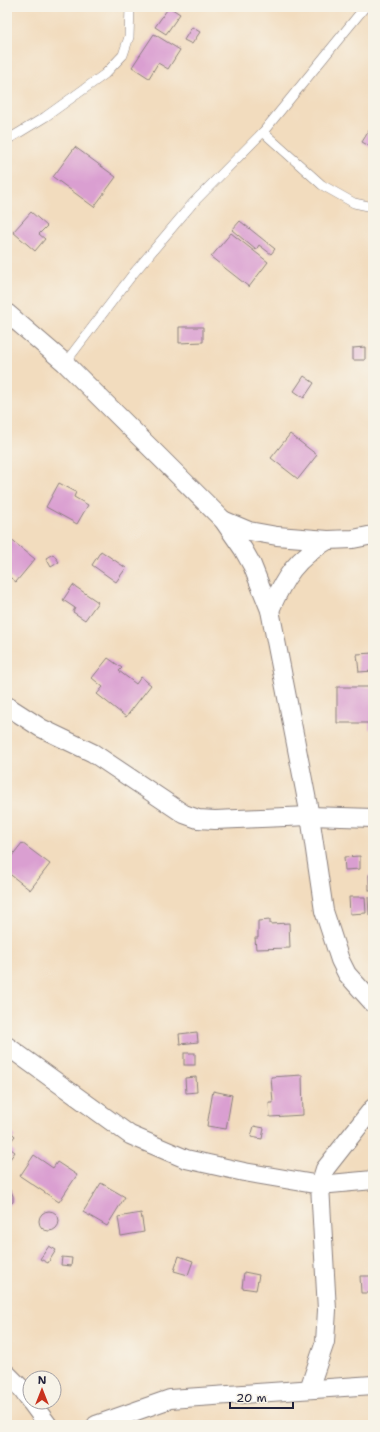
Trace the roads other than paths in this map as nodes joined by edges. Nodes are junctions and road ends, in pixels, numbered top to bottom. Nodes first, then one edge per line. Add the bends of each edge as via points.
1 (130, 7) edge
2 (365, 7) edge
3 (263, 132) junction
4 (7, 140) edge
5 (373, 208) edge
6 (7, 313) edge
7 (65, 363) junction
8 (223, 520) junction
9 (373, 535) edge
10 (328, 540) junction
11 (270, 610) junction
12 (7, 706) edge
13 (310, 816) junction
14 (373, 818) edge
15 (373, 1003) edge
16 (7, 1046) edge
17 (373, 1108) edge
18 (373, 1180) edge
19 (320, 1184) junction
20 (7, 1374) edge
21 (373, 1385) edge
22 (309, 1389) junction
23 (22, 1390) edge
24 (37, 1410) edge
25 (48, 1425) edge
26 (96, 1425) edge

1 - 4 lane via 129,37 124,55 105,74 45,117
2 - 3 lane
3 - 5 lane via 322,185 354,203
3 - 7 lane via 194,203 133,274
6 - 7 street
7 - 8 street
8 - 10 street via 249,531
8 - 11 street via 252,565
9 - 10 street
10 - 11 street via 298,563 278,590
11 - 13 street
12 - 13 street via 41,728 93,753 184,814 198,819 215,820
13 - 14 street
13 - 15 street via 324,911 340,960 347,974
16 - 19 street via 130,1135 186,1160
17 - 19 street via 325,1169
18 - 19 street
19 - 22 street via 327,1310 325,1342
20 - 23 street
21 - 22 street
22 - 26 street via 170,1399
24 - 25 street

